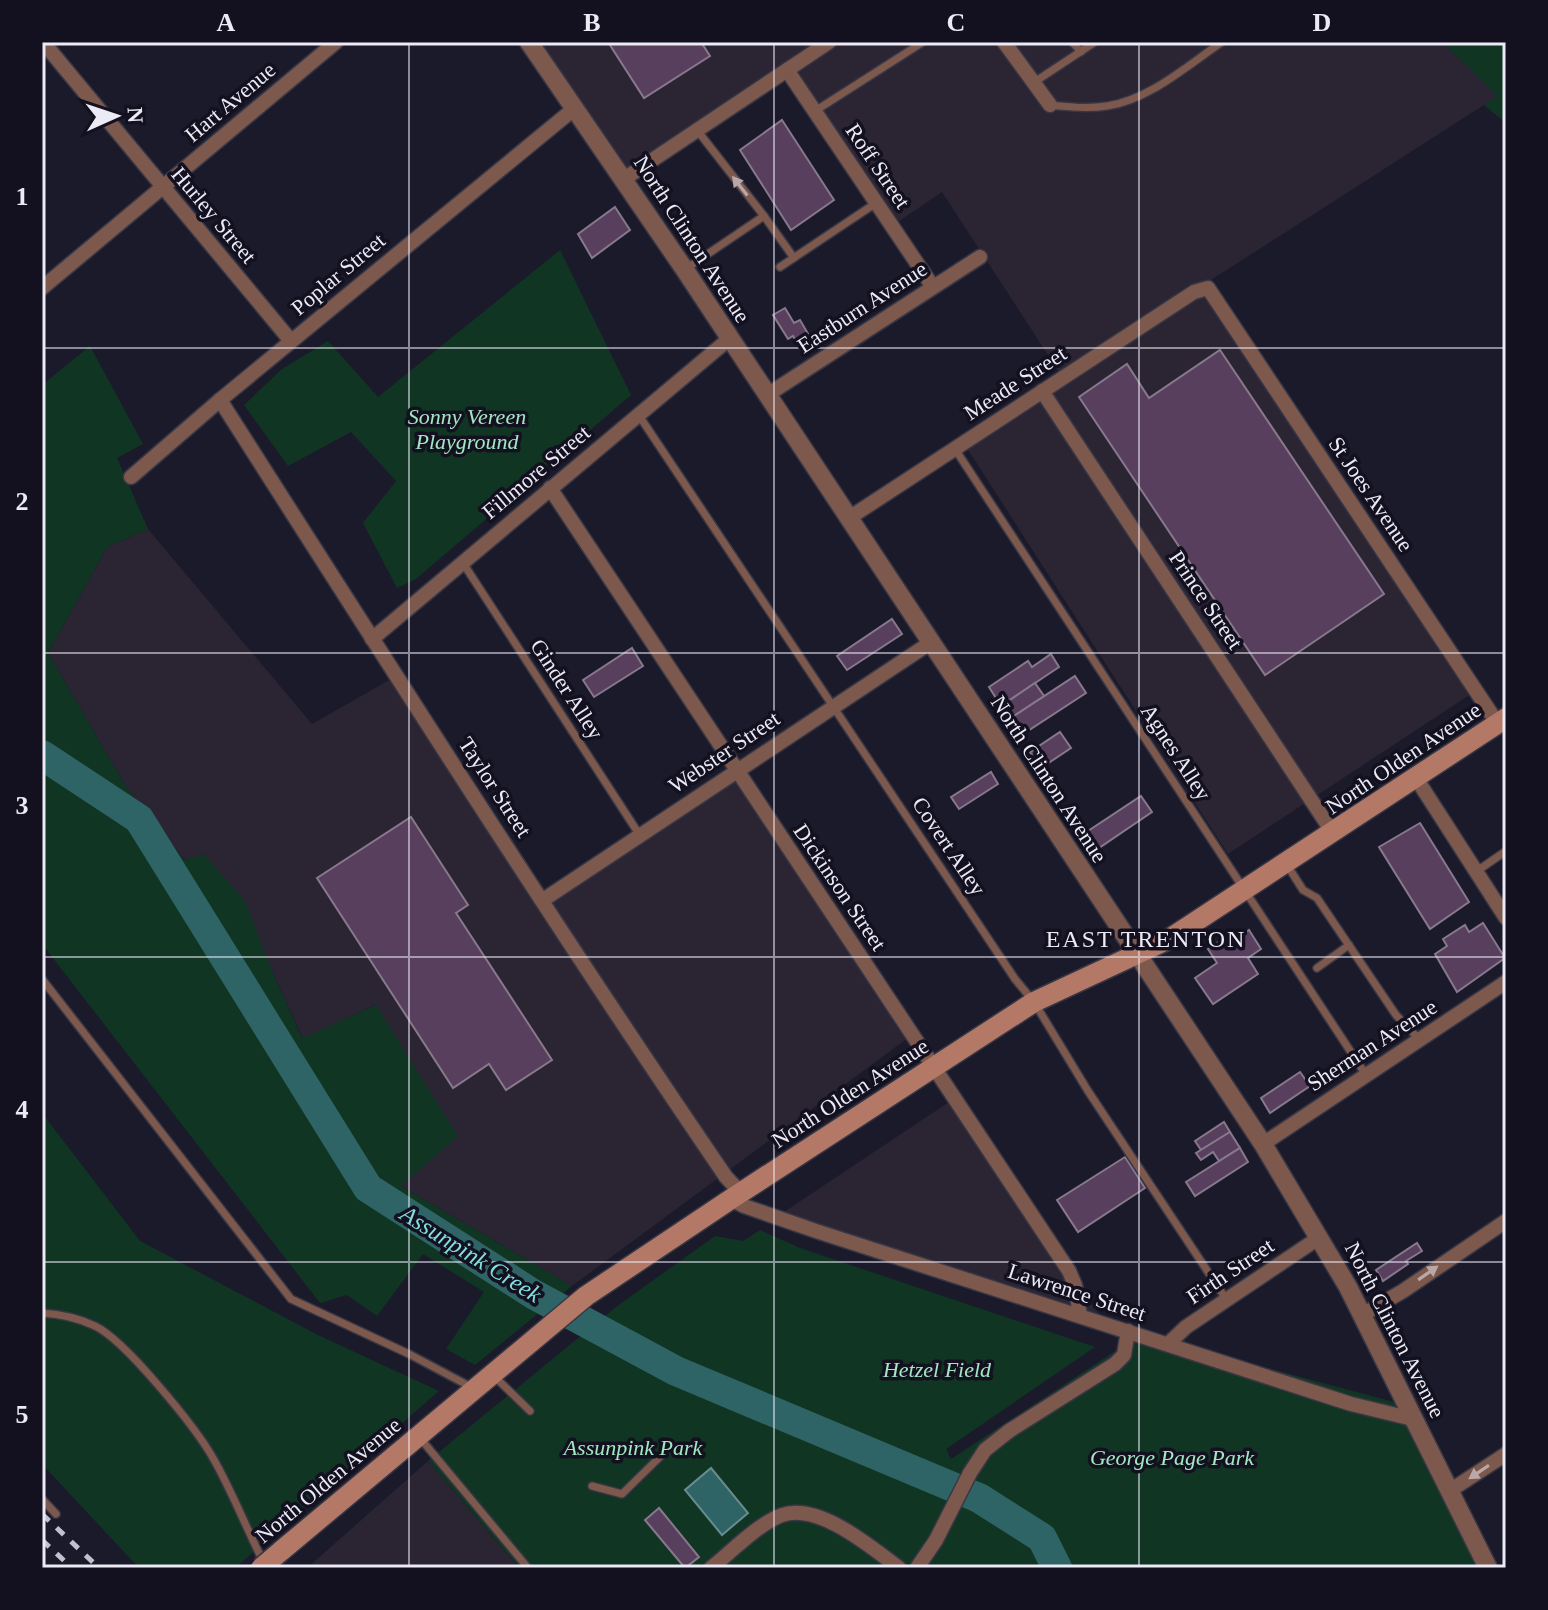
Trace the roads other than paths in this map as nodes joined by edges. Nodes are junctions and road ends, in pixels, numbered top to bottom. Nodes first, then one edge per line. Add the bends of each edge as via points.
1 (43, 42) edge
2 (336, 42) edge
3 (529, 42) edge
4 (923, 42) edge
5 (1004, 42) edge
6 (1072, 42) edge
7 (1095, 42) edge
8 (1222, 42) edge
9 (820, 44) edge
10 (1081, 52) junction
11 (787, 70) junction
12 (1033, 83) junction
13 (1050, 105) joint
14 (575, 108) junction
15 (815, 111) junction
16 (697, 130) junction
17 (624, 179) junction
18 (162, 187) junction
19 (876, 203) junction
20 (764, 216) junction
21 (980, 257) dead end
22 (794, 258) junction
23 (780, 267) dead end
24 (685, 270) junction
25 (933, 287) junction
26 (42, 288) edge
27 (1208, 288) joint
28 (729, 339) junction
29 (291, 341) junction
30 (1042, 391) junction
31 (767, 395) junction
32 (220, 400) junction
33 (638, 414) junction
34 (955, 449) junction
35 (131, 477) dead end
36 (550, 488) junction
37 (849, 518) junction
38 (463, 563) junction
39 (372, 639) junction
40 (930, 643) junction
41 (833, 706) junction
42 (1502, 721) edge
43 (737, 770) junction
44 (1416, 778) junction
45 (1333, 833) junction
46 (639, 834) junction
47 (1506, 851) edge
48 (1286, 863) junction
49 (1475, 872) junction
50 (1245, 889) junction
51 (543, 900) junction
52 (1506, 918) edge
53 (1349, 945) junction
54 (1136, 955) junction
55 (1317, 968) dead end
56 (42, 979) edge
57 (1506, 982) edge
58 (1034, 1002) junction
59 (1419, 1040) junction
60 (934, 1067) junction
61 (1366, 1075) junction
62 (1263, 1144) junction
63 (736, 1196) junction
64 (1506, 1221) edge
65 (1320, 1237) junction
66 (1226, 1299) junction
67 (42, 1313) edge
68 (1080, 1315) junction
69 (1362, 1315) junction
70 (1128, 1331) junction
71 (1168, 1344) junction
72 (493, 1374) junction
73 (475, 1389) junction
74 (530, 1411) dead end
75 (1413, 1419) junction
76 (418, 1436) junction
77 (669, 1448) dead end
78 (1506, 1454) edge
79 (592, 1486) dead end
80 (1451, 1490) junction
81 (42, 1499) edge
82 (56, 1514) dead end
83 (264, 1568) edge
84 (528, 1568) edge
85 (711, 1568) edge
86 (899, 1568) edge
87 (917, 1568) edge
88 (1488, 1568) edge

1 - 18 street, Hurley Street
2 - 18 street, Hart Avenue
3 - 14 street, North Clinton Avenue
4 - 15 lane
5 - 12 street
6 - 10 lane
7 - 10 lane
8 - 13 lane via 1128,101 1094,107
9 - 11 street
10 - 12 lane
11 - 15 street, Roff Street
11 - 16 street
12 - 13 street
14 - 17 street, North Clinton Avenue
14 - 29 street, Poplar Street
15 - 19 street, Roff Street
16 - 17 street
20 -> 16 lane
17 - 24 street, North Clinton Avenue
18 - 26 street, Hart Avenue
18 - 29 street, Hurley Street
19 - 22 lane
19 - 25 street, Roff Street
20 - 22 lane
20 - 24 lane
21 - 25 street, Eastburn Avenue
22 - 23 lane
24 - 28 street, North Clinton Avenue
25 - 31 street, Eastburn Avenue
27 - 30 street, Meade Street
27 - 42 street, St Joes Avenue
28 - 31 street, North Clinton Avenue
28 - 33 street, Fillmore Street
29 - 32 street, Poplar Street
30 - 34 street, Meade Street
30 - 45 street, Prince Street
31 - 37 street, North Clinton Avenue
32 - 35 street, Poplar Street
32 - 39 street, Taylor Street
33 - 36 street, Fillmore Street
33 - 41 lane, Covert Alley
34 - 37 street, Meade Street
34 - 50 lane, Agnes Alley
36 - 38 street, Fillmore Street
36 - 43 street, Dickinson Street
37 - 40 street, North Clinton Avenue
38 - 39 street, Fillmore Street
38 - 46 lane, Ginder Alley
39 - 51 street, Taylor Street
40 - 41 street, Webster Street
40 - 54 street, North Clinton Avenue
41 - 43 street, Webster Street
41 - 58 lane, Covert Alley
42 - 44 main road, North Olden Avenue
43 - 46 street, Webster Street
43 - 60 street, Dickinson Street
44 - 45 main road, North Olden Avenue
44 - 49 street
45 - 48 main road, North Olden Avenue
46 - 51 street, Webster Street
47 - 49 lane
48 - 50 main road, North Olden Avenue
48 - 53 lane
49 - 52 street
50 - 54 main road, North Olden Avenue
50 - 61 lane, Agnes Alley
51 - 63 street, Taylor Street
53 - 55 lane
53 - 59 lane
54 - 58 main road, North Olden Avenue
54 - 62 street, North Clinton Avenue
56 - 73 lane via 291,1299
57 - 59 street, Sherman Avenue
58 - 60 main road, North Olden Avenue
58 - 66 lane, Covert Alley
59 - 61 street, Sherman Avenue
60 - 63 main road, North Olden Avenue
60 - 68 street, Dickinson Street via 1069,1271
61 - 62 street, Sherman Avenue
62 - 65 street, North Clinton Avenue
63 - 68 street, Lawrence Street via 744,1206 804,1227
63 - 72 main road, North Olden Avenue via 586,1296
69 -> 64 street
65 - 66 street, Firth Street
65 - 69 street, North Clinton Avenue
66 - 71 street, Firth Street
67 - 83 lane via 97,1327 161,1390 212,1456
68 - 70 street, Lawrence Street
69 - 75 street, North Clinton Avenue
70 - 71 street, Lawrence Street
70 - 87 street via 1124,1355 1115,1364 985,1450
71 - 75 street, Lawrence Street
72 - 73 main road, North Olden Avenue
72 - 74 lane
73 - 76 main road, North Olden Avenue
75 - 80 street, North Clinton Avenue
76 - 83 main road, North Olden Avenue, bridge
76 - 84 lane
77 - 79 lane via 622,1494
78 -> 80 street
80 - 88 street, North Clinton Avenue
81 - 82 lane
85 - 86 street via 769,1522 801,1513 832,1524

